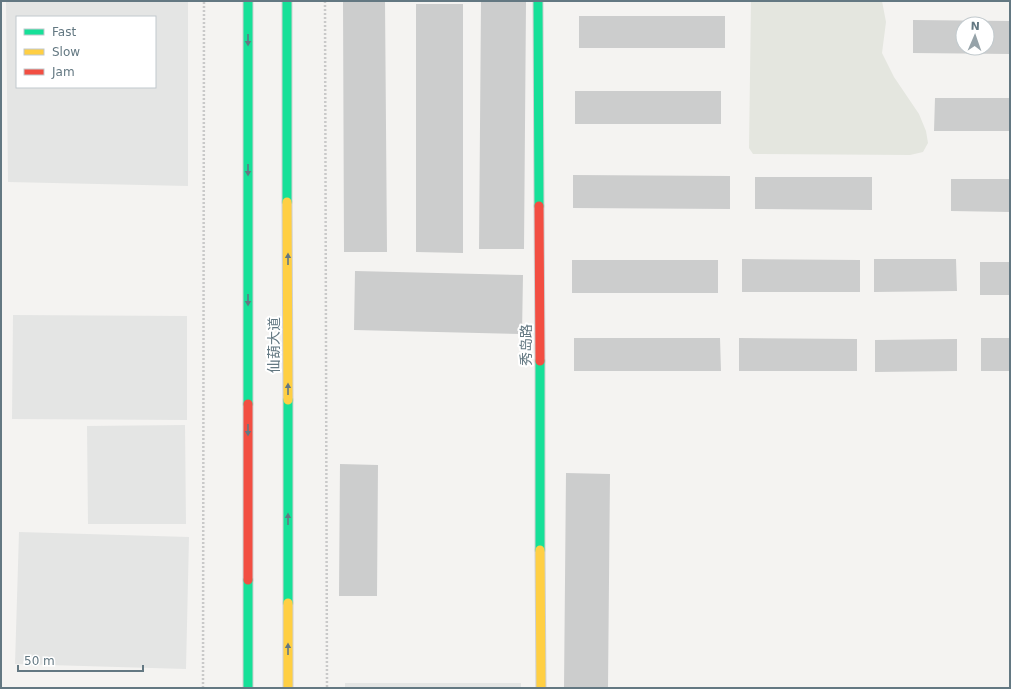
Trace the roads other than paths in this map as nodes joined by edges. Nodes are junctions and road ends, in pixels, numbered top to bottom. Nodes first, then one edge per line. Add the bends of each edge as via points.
1 (248, 1) edge
2 (287, 1) edge
3 (538, 1) edge
4 (248, 688) edge
5 (288, 688) edge
6 (541, 688) edge

1 -> 4 main road, 仙葫大道
5 -> 2 main road, 仙葫大道
3 - 6 main road, 秀岛路

